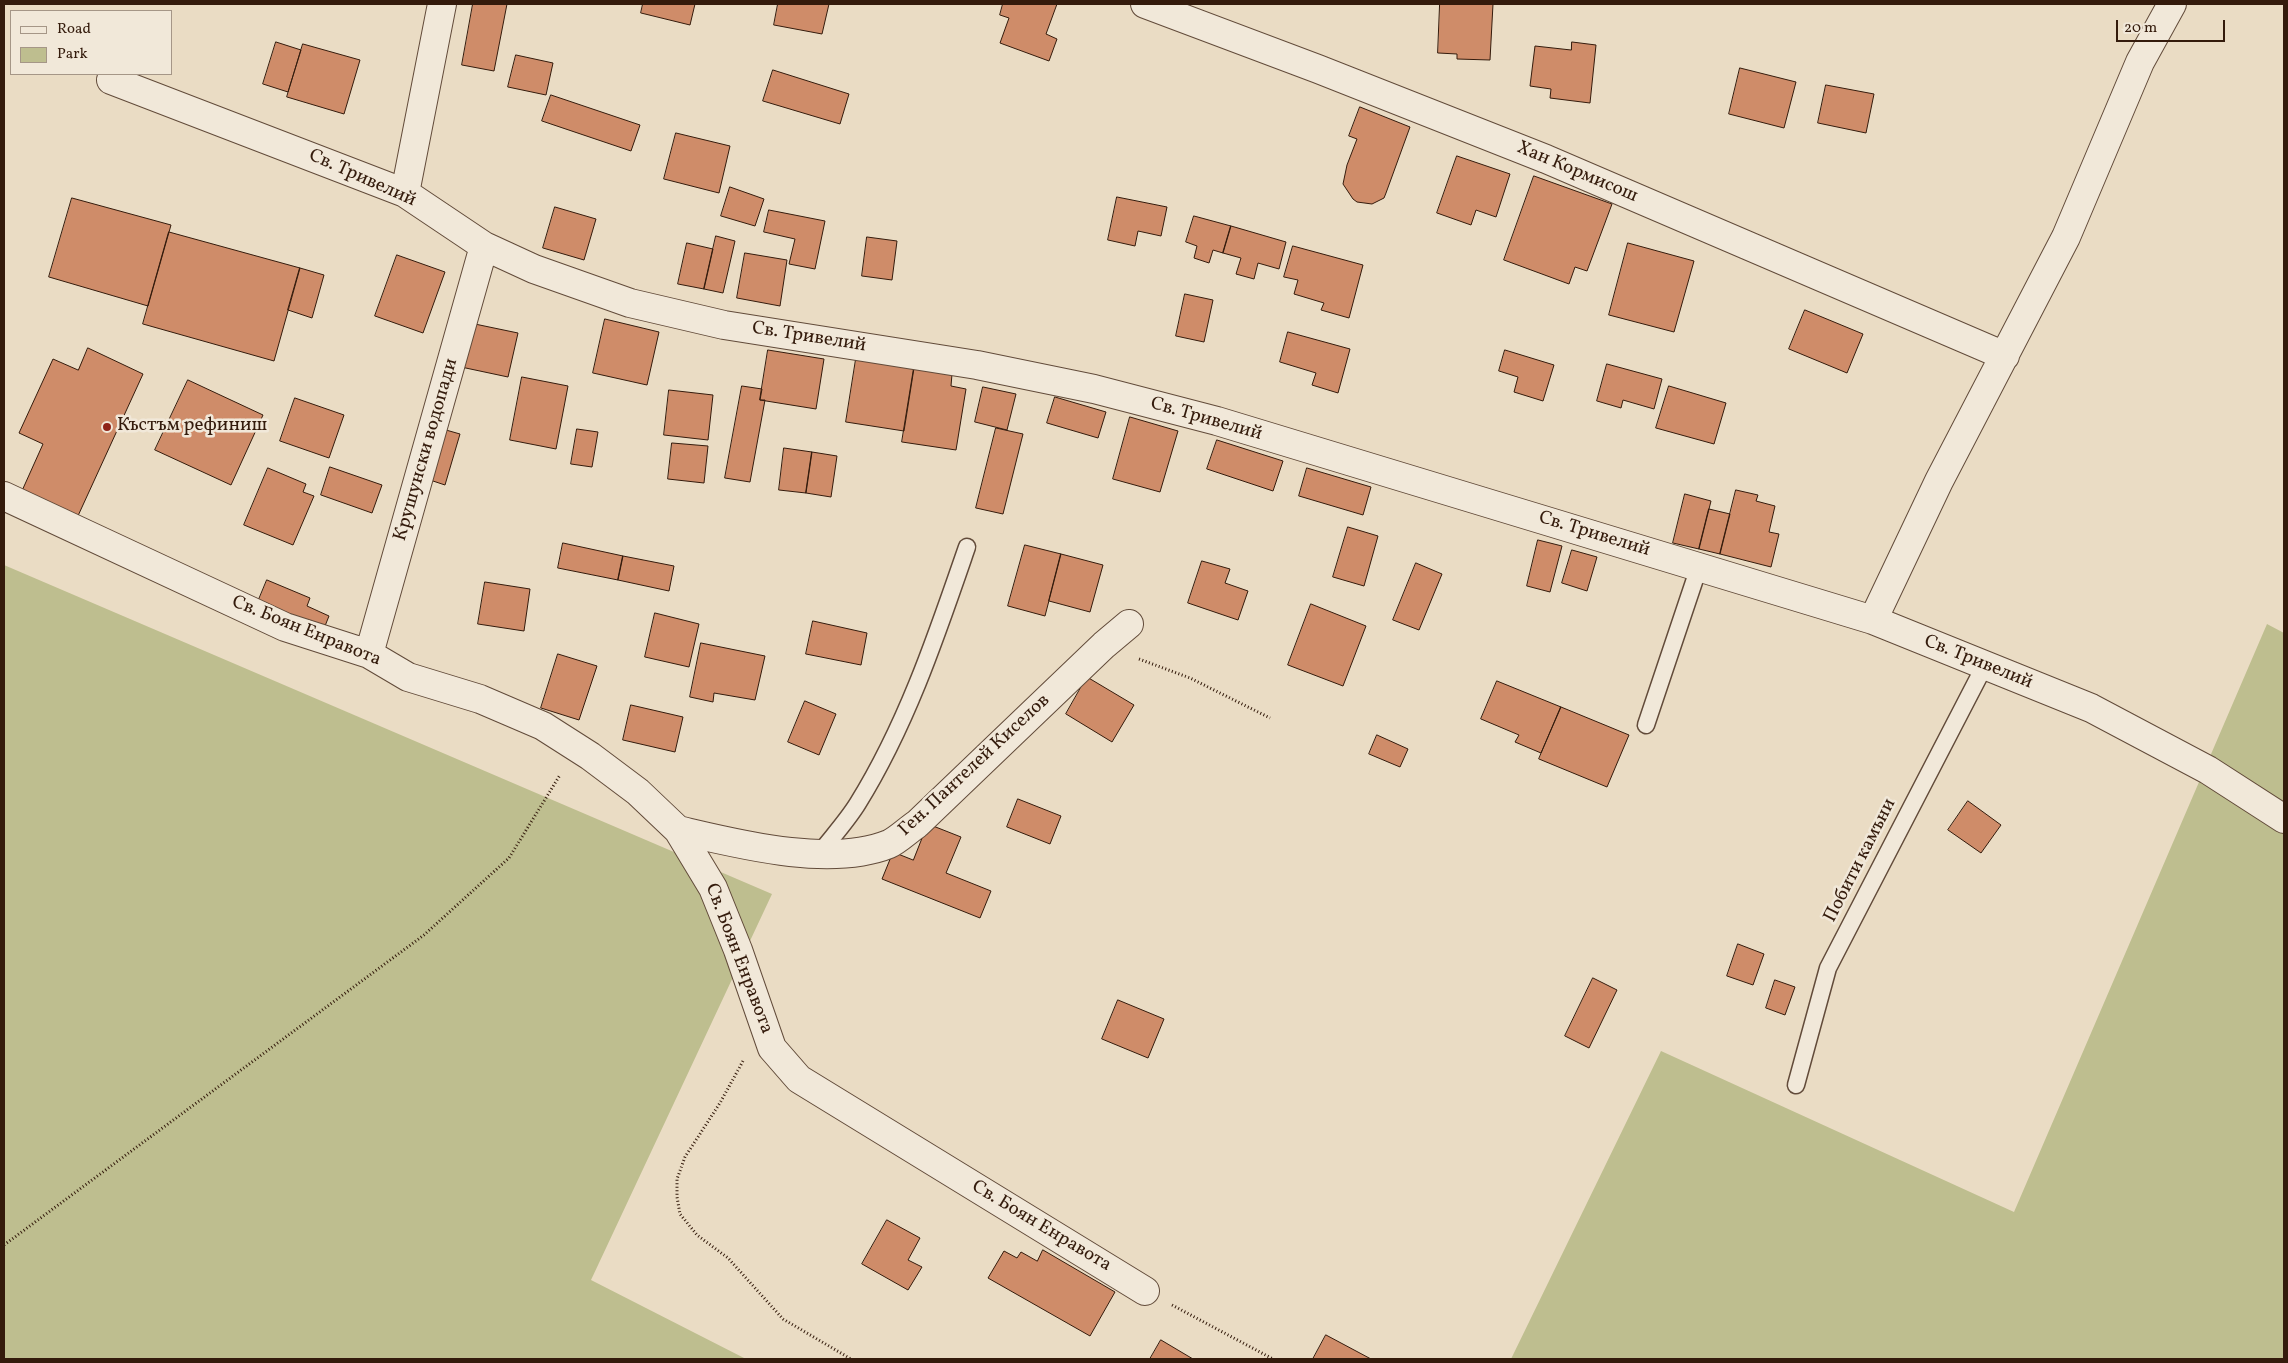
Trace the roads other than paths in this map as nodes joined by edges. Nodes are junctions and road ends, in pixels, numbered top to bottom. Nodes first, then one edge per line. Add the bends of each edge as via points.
1 (442, 4) edge
2 (1145, 4) edge
3 (2172, 4) edge
4 (111, 80) dead end
5 (405, 193) junction
6 (484, 246) junction
7 (2004, 356) junction
8 (4, 496) edge
9 (967, 547) dead end
10 (1699, 567) junction
11 (1873, 620) junction
12 (1129, 624) dead end
13 (369, 654) junction
14 (1985, 665) junction
15 (1646, 725) dead end
16 (2284, 819) edge
17 (678, 830) junction
18 (819, 854) junction
19 (1796, 1085) dead end
20 (1145, 1291) road end

1 - 5 street
2 - 7 street, Хан Кормисош via 1546,159
3 - 7 street via 2140,62 2066,237
4 - 5 street, Св. Тривелий
5 - 6 street, Св. Тривелий
6 - 10 street, Св. Тривелий via 534,269 630,302 724,326 977,365 1208,419
6 - 13 street, Крушунски водопади
7 - 11 street via 1939,481
8 - 13 street, Св. Боян Енравота via 285,627
9 - 18 lane via 937,635 887,754 857,804
10 - 11 street, Св. Тривелий
10 - 15 lane
11 - 14 street, Св. Тривелий
12 - 18 street, Ген. Пантелей Киселов via 917,824 890,844 856,853
13 - 17 street, Св. Боян Енравота via 408,678 480,699 543,726 638,792
14 - 16 street, Св. Тривелий via 2092,708 2208,770
14 - 19 lane, Побити камъни via 1828,968
17 - 18 street, Ген. Пантелей Киселов via 734,844
17 - 20 street, Св. Боян Енравота via 712,888 738,950 772,1048 799,1079

